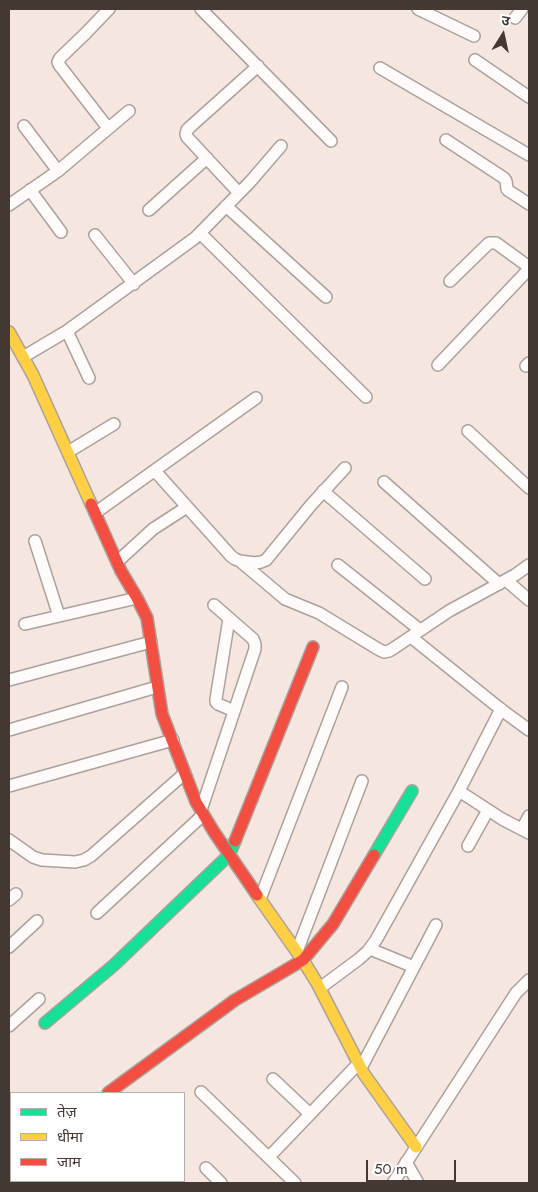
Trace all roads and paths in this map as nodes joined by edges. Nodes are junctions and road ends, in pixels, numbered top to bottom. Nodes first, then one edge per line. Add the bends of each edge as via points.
1 (109, 9) edge
2 (202, 9) edge
3 (418, 9) edge
4 (522, 9) edge
5 (515, 18) dead end
6 (474, 36) dead end
7 (474, 60) dead end
8 (258, 66) junction
9 (380, 68) dead end
10 (529, 97) edge
11 (129, 111) dead end
12 (24, 126) dead end
13 (108, 128) junction
14 (446, 140) dead end
15 (331, 141) dead end
16 (281, 146) dead end
17 (529, 155) edge
18 (207, 158) junction
19 (58, 171) junction
20 (30, 190) junction
21 (239, 193) junction
22 (529, 204) edge
23 (9, 205) edge
24 (226, 206) junction
25 (149, 210) dead end
26 (61, 232) dead end
27 (200, 233) junction
28 (95, 235) dead end
29 (529, 268) edge
30 (450, 281) dead end
31 (134, 284) junction
32 (326, 297) dead end
33 (67, 331) junction
34 (9, 332) edge
35 (23, 357) junction
36 (438, 365) dead end
37 (90, 378) dead end
38 (366, 397) dead end
39 (256, 398) dead end
40 (114, 424) dead end
41 (468, 432) dead end
42 (68, 452) junction
43 (345, 468) dead end
44 (155, 471) junction
45 (384, 482) dead end
46 (529, 488) edge
47 (324, 491) junction
48 (187, 507) junction
49 (95, 513) junction
50 (35, 541) dead end
51 (240, 561) junction
52 (117, 562) junction
53 (338, 565) dead end
54 (529, 565) edge
55 (425, 579) dead end
56 (503, 582) junction
57 (137, 598) junction
58 (529, 600) edge
59 (214, 606) dead end
60 (59, 616) junction
61 (230, 619) junction
62 (25, 624) dead end
63 (416, 633) junction
64 (151, 642) junction
65 (313, 647) dead end
66 (9, 680) edge
67 (342, 686) dead end
68 (157, 687) junction
69 (501, 710) junction
70 (234, 711) junction
71 (9, 730) edge
72 (529, 730) edge
73 (172, 740) junction
74 (185, 773) junction
75 (362, 781) dead end
76 (9, 786) edge
77 (412, 791) dead end
78 (459, 791) junction
79 (488, 810) junction
80 (202, 813) junction
81 (529, 816) edge
82 (526, 831) edge
83 (9, 840) edge
84 (468, 846) dead end
85 (230, 855) junction
86 (260, 899) junction
87 (97, 913) dead end
88 (37, 921) dead end
89 (436, 925) dead end
90 (9, 947) edge
91 (370, 949) junction
92 (300, 956) junction
93 (414, 967) junction
94 (529, 980) edge
95 (320, 988) junction
96 (39, 999) dead end
97 (45, 1023) dead end
98 (9, 1026) edge
99 (360, 1066) junction
100 (273, 1079) dead end
101 (109, 1092) edge
102 (200, 1092) dead end
103 (310, 1114) junction
104 (416, 1147) junction
105 (269, 1157) junction
106 (406, 1162) junction
107 (206, 1168) dead end
108 (221, 1183) edge
109 (295, 1183) edge
110 (393, 1183) edge
111 (418, 1183) edge

1 - 13 street via 58,62
2 - 8 street
3 - 6 street
4 - 5 street
7 - 10 street
8 - 15 street
8 - 18 street via 187,130 188,137
9 - 17 street
11 - 13 street
12 - 19 street
13 - 19 street
14 - 22 street via 504,178 508,191
16 - 21 street
18 - 21 street
18 - 25 street
19 - 20 street
20 - 23 street
20 - 26 street
21 - 24 street
24 - 27 street
24 - 32 street
27 - 31 street
27 - 38 street
28 - 31 street
29 - 30 street via 496,243 489,243
29 - 36 street
31 - 33 street
33 - 35 street
33 - 37 street
34 - 35 street
35 - 42 street
39 - 44 street
40 - 42 street
41 - 46 street
42 - 49 street
43 - 47 street
44 - 48 street
44 - 49 street
45 - 56 street
47 - 51 street via 266,560 255,563
47 - 55 street
48 - 51 street via 231,556
48 - 52 street via 153,530
49 - 52 street
50 - 60 street
51 - 63 street via 285,599 319,613 384,652
52 - 57 street
53 - 63 street
54 - 56 street
56 - 58 street
56 - 63 street
57 - 60 street
57 - 64 street via 147,618
59 - 61 street
60 - 62 street
61 - 70 street via 216,702
61 - 70 street via 255,644
63 - 69 street
64 - 66 street
64 - 68 street
65 - 85 street
67 - 86 street
68 - 71 street
68 - 73 street via 162,714
69 - 72 street
69 - 78 street
70 - 80 street
73 - 74 street
73 - 76 street
74 - 80 street
74 - 83 street via 84,860 42,860
75 - 92 street
77 - 92 street via 333,924
78 - 79 street
78 - 91 street
79 - 82 street
79 - 84 street
80 - 85 street
80 - 87 street
81 - 82 street
85 - 86 street
85 - 97 street via 114,965
86 - 92 street
88 - 90 street
89 - 93 street
91 - 93 street
91 - 95 street
92 - 95 street
92 - 101 street
93 - 99 street
94 - 104 street via 516,993
95 - 99 street
96 - 98 street
99 - 103 street
99 - 104 street
100 - 103 street
102 - 105 street
103 - 105 street
104 - 106 street
105 - 109 street
106 - 110 street
106 - 111 street
107 - 108 street

